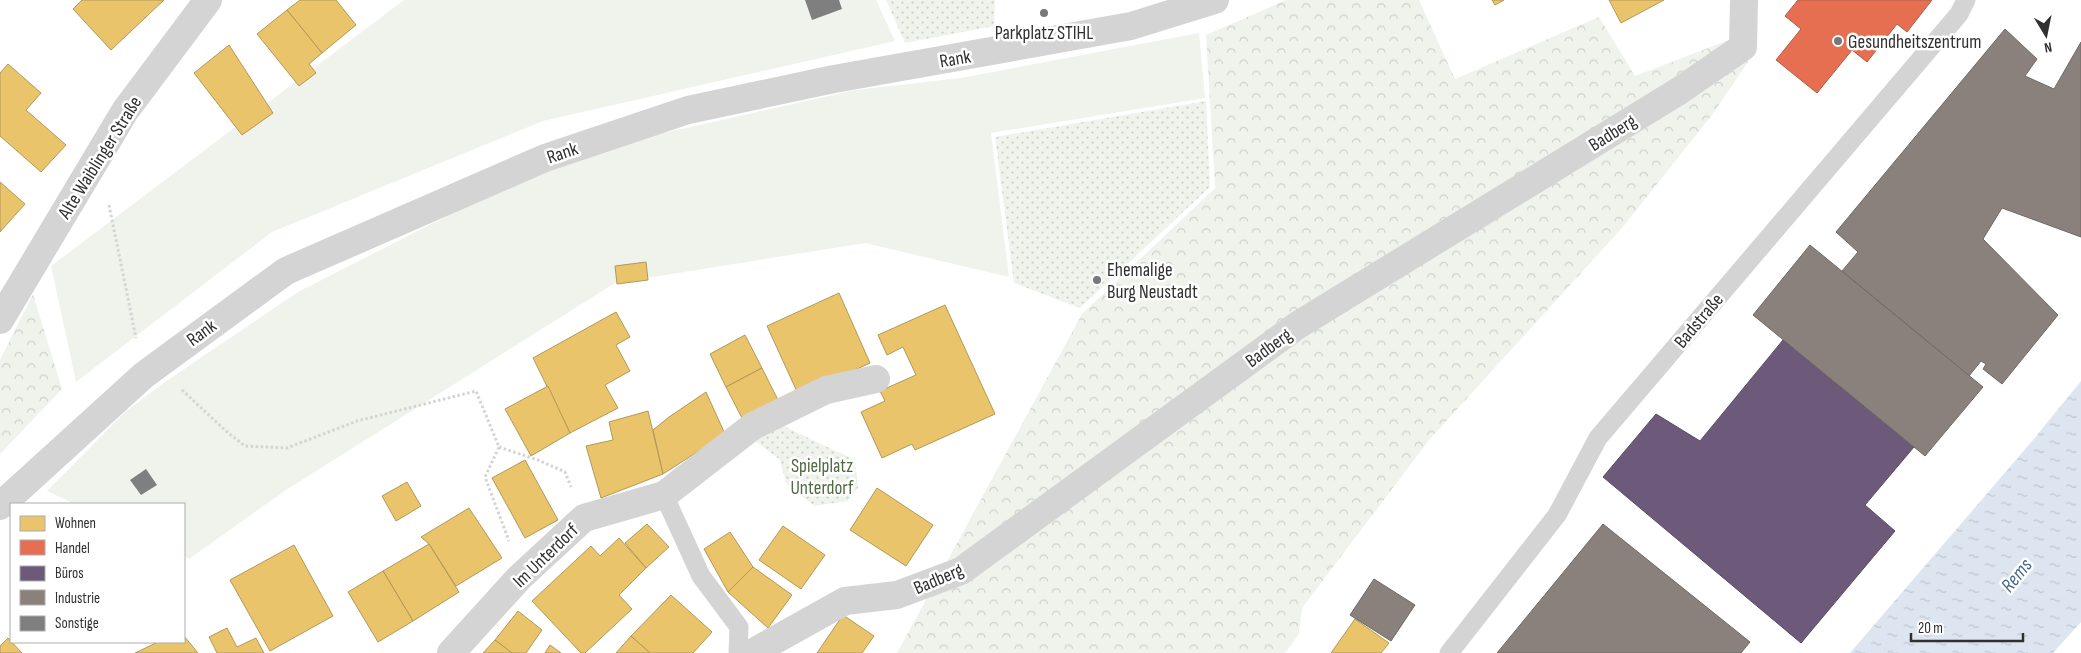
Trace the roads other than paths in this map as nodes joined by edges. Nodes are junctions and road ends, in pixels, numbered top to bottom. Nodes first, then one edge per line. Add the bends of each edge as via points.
1 (208, 0) edge
2 (1215, 0) edge
3 (1744, 0) edge
4 (1966, 0) edge
5 (0, 320) edge
6 (876, 379) dead end
7 (664, 496) junction
8 (0, 506) edge
9 (451, 653) edge
10 (738, 653) edge
11 (752, 653) edge
12 (1449, 653) edge

1 - 5 street, Alte Waiblinger Straße via 126,111
2 - 8 street, Rank via 1131,26 688,110 545,158 286,271 150,370
3 - 11 street, Badberg via 1743,46 1679,92 1298,325 961,571 897,595 845,601
4 - 12 lane, Badstraße via 1959,14 1598,438 1557,515
6 - 7 street, Im Unterdorf via 826,390 753,426
7 - 9 street, Im Unterdorf via 584,518 522,576
7 - 10 lane via 701,576 739,627

